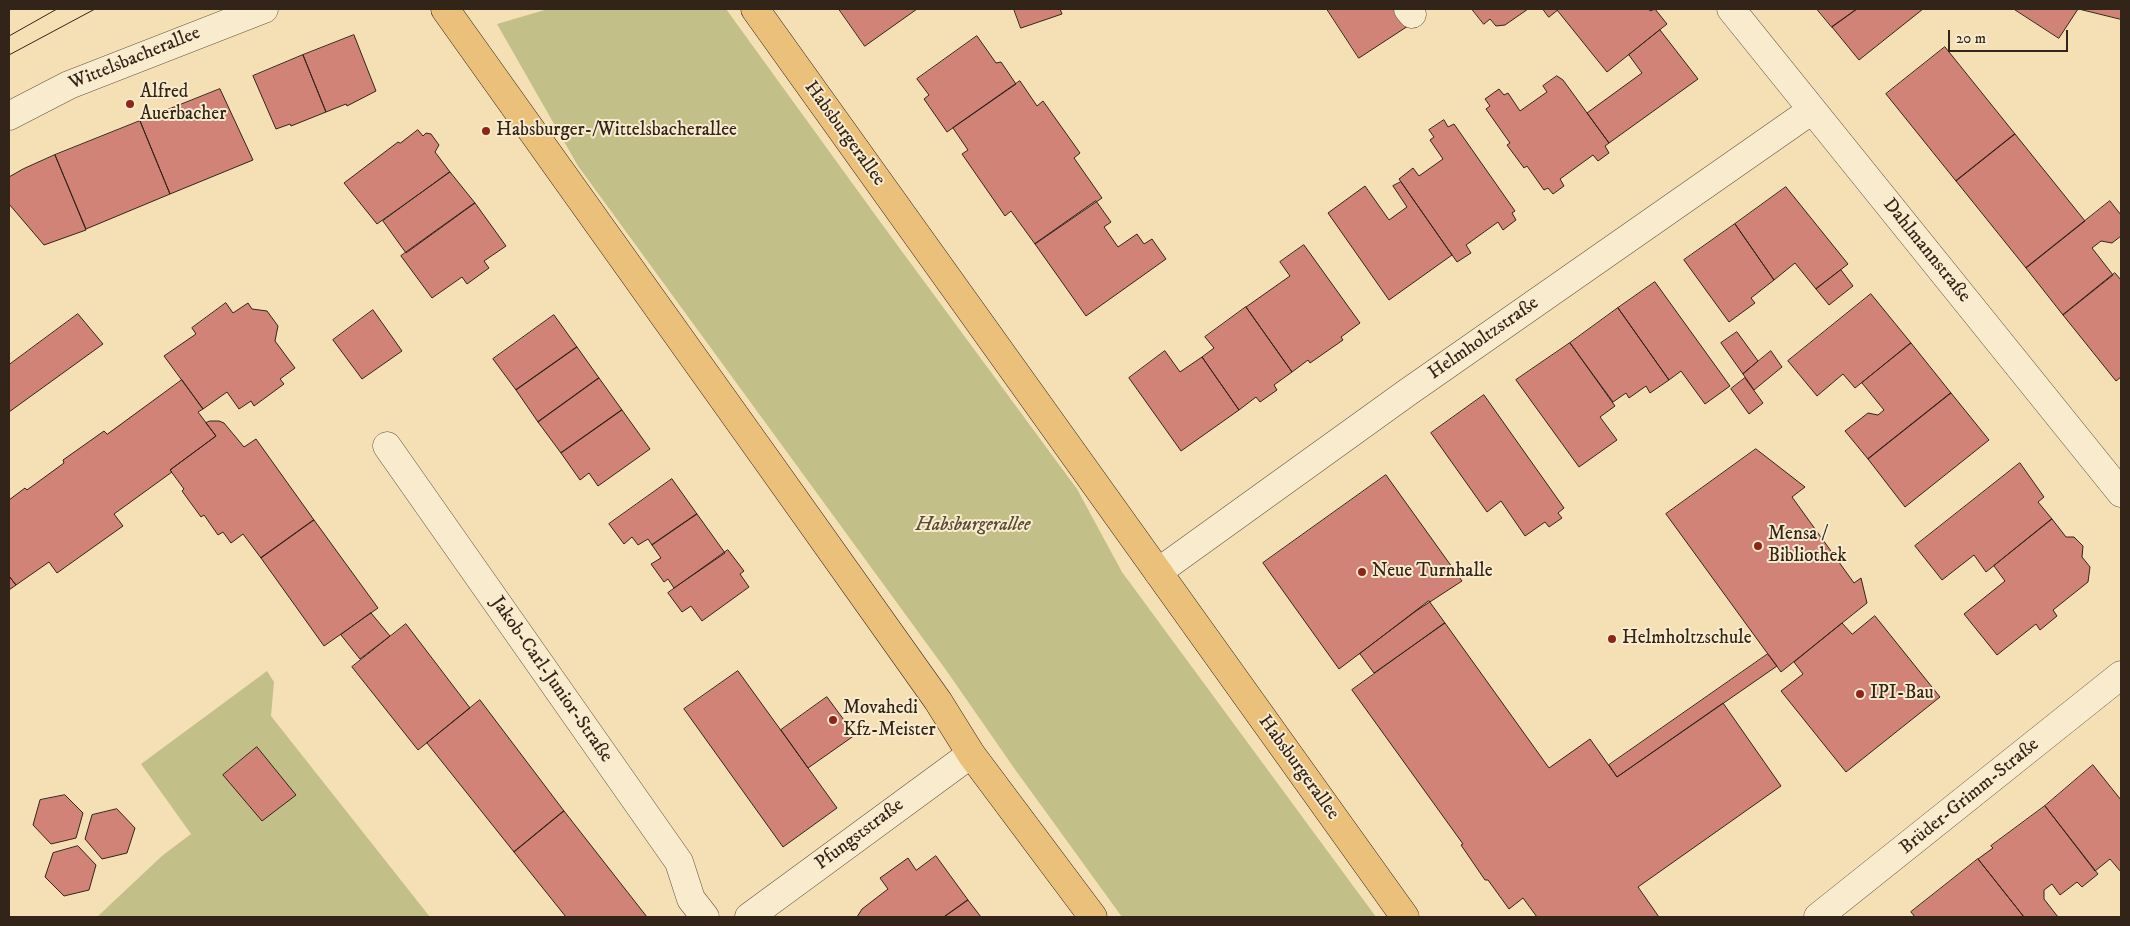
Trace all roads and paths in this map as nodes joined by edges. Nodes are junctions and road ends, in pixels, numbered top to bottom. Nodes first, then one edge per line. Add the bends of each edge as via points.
1 (264, 9) edge
2 (444, 9) edge
3 (755, 9) edge
4 (1731, 9) edge
5 (1812, 110) junction
6 (9, 116) edge
7 (387, 446) dead end
8 (2121, 494) edge
9 (1158, 572) junction
10 (2121, 675) edge
11 (971, 754) junction
12 (705, 917) edge
13 (749, 917) edge
14 (1093, 917) edge
15 (1405, 917) edge
16 (1818, 917) edge

1 - 6 street, Wittelsbacherallee via 69,85
2 - 11 main road via 938,701
3 - 9 main road, Habsburgerallee
4 - 5 street, Dahlmannstraße
5 - 8 street, Dahlmannstraße
5 - 9 street, Helmholtzstraße via 1408,392
7 - 12 street, Jakob-Carl-Junior-Straße via 679,862 691,898
9 - 15 main road, Habsburgerallee
10 - 16 street, Brüder-Grimm-Straße
11 - 13 street, Pfungststraße
11 - 14 main road

